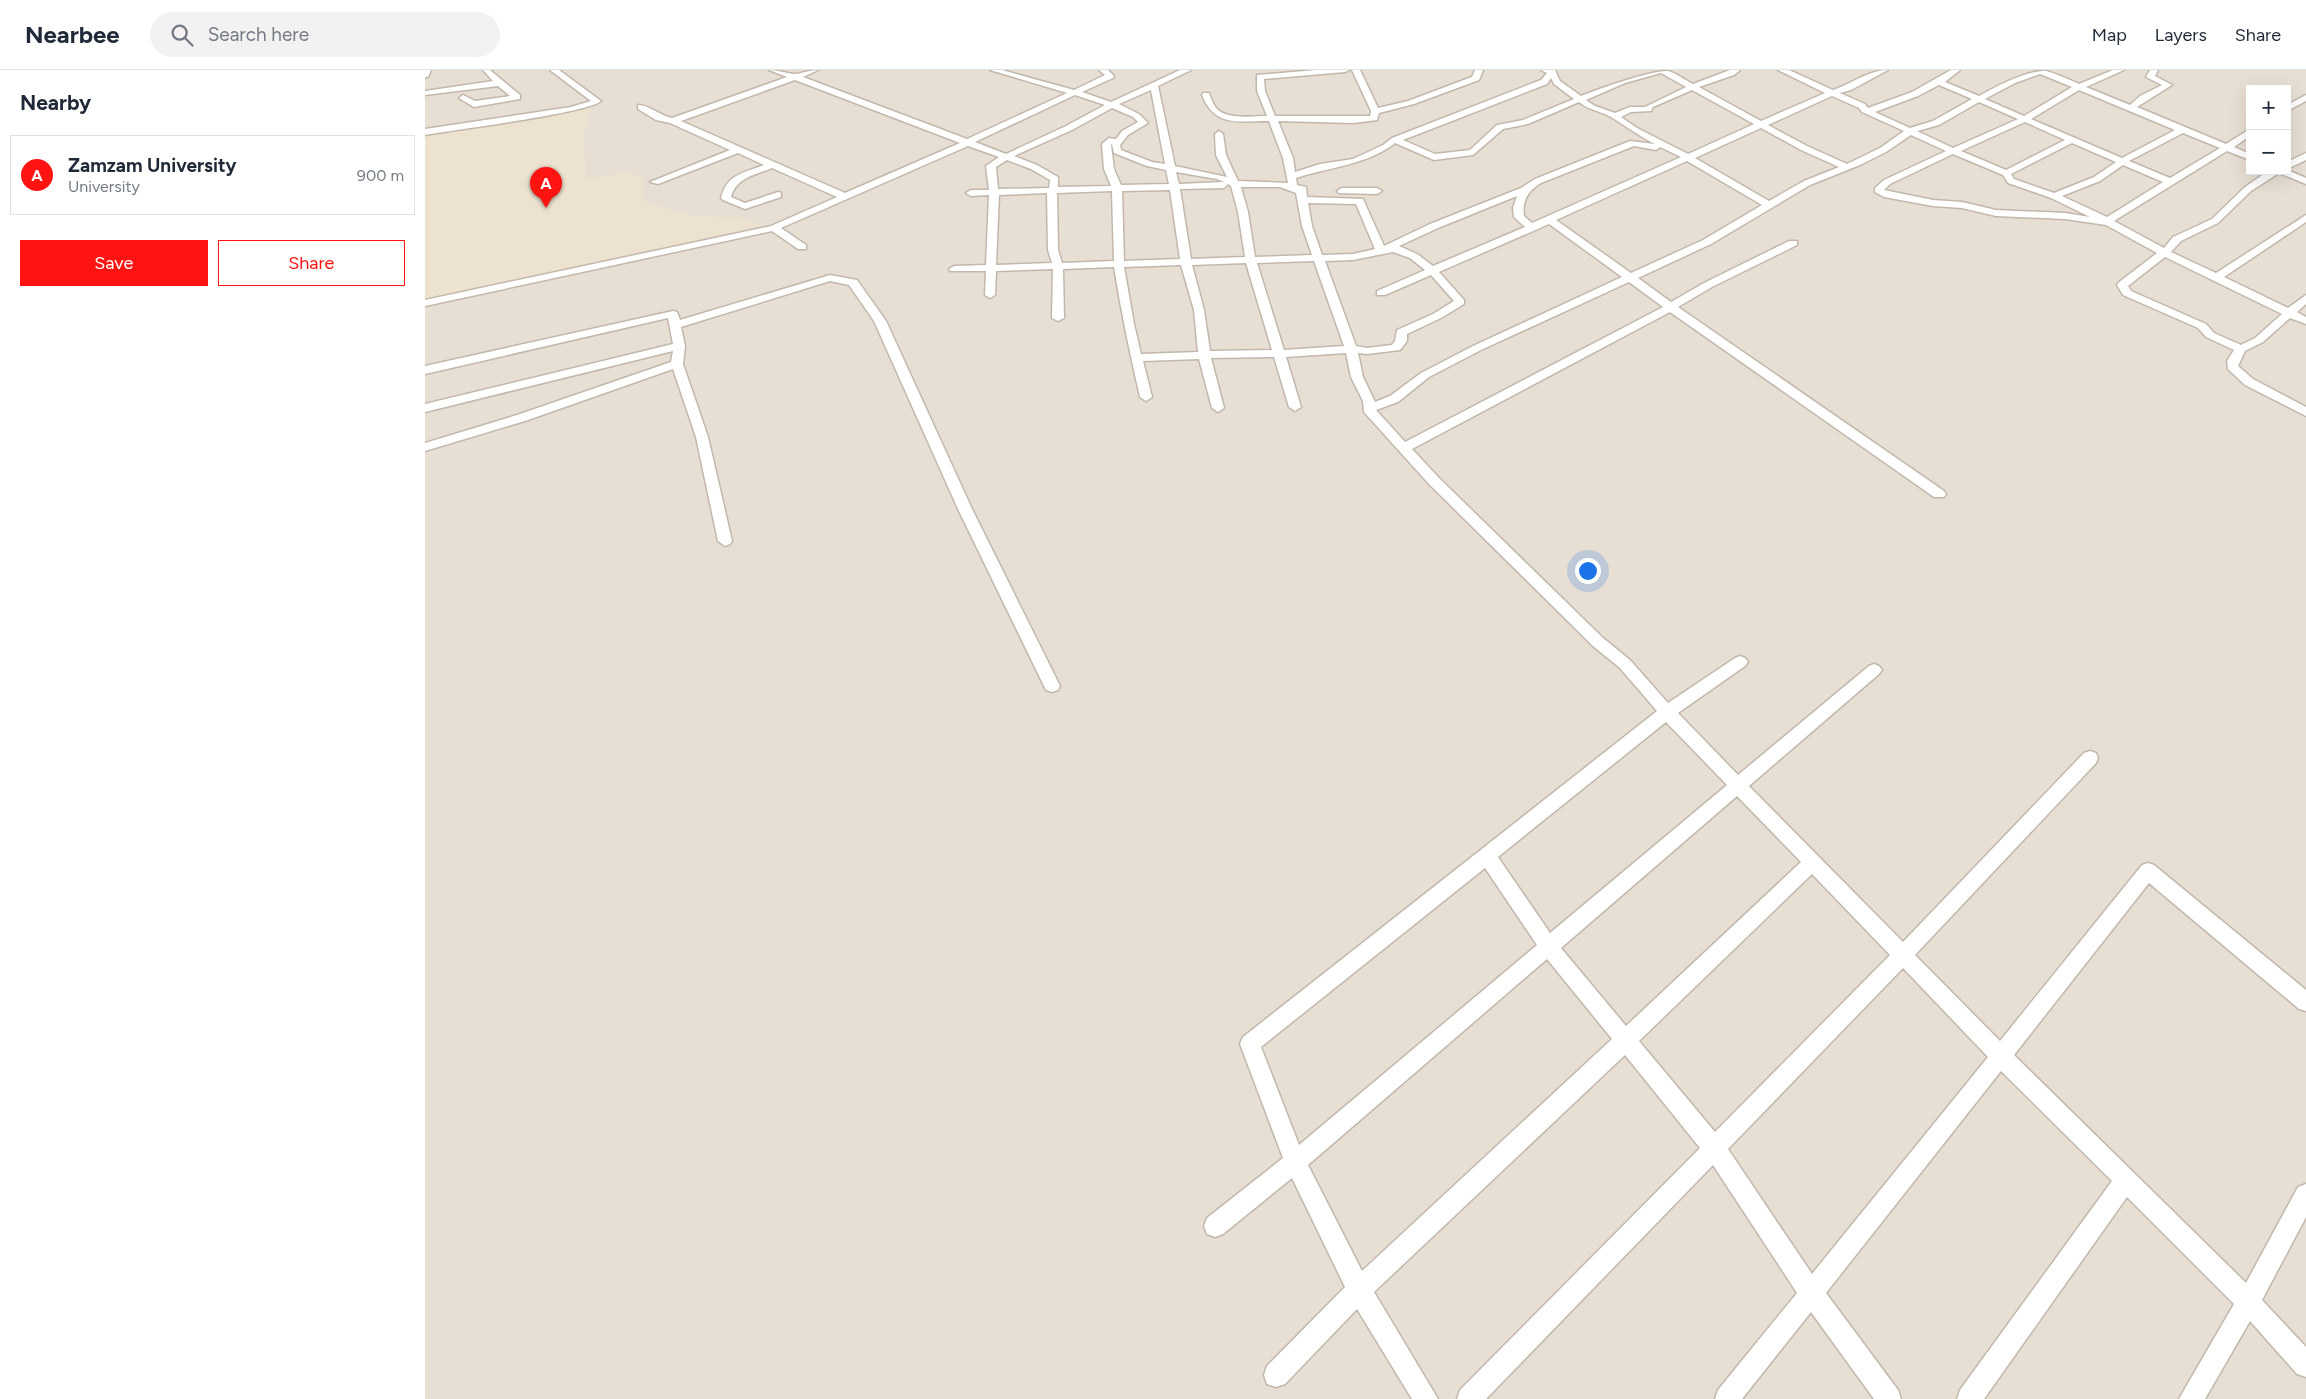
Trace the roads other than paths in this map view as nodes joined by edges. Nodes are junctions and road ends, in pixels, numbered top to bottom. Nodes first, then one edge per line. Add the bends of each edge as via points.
1 (427, 70) edge
2 (554, 70) edge
3 (773, 70) edge
4 (814, 70) edge
5 (994, 70) edge
6 (1103, 70) edge
7 (1187, 70) edge
8 (1345, 70) edge
9 (1356, 70) edge
10 (1479, 70) edge
11 (1661, 70) edge
12 (1736, 70) edge
13 (1782, 70) edge
14 (1884, 70) edge
15 (1956, 70) edge
16 (2038, 70) edge
17 (2121, 70) edge
18 (2154, 70) edge
19 (1548, 71) edge
20 (487, 72) edge
21 (425, 75) edge
22 (796, 76) junction
23 (465, 78) dead end
24 (1939, 82) junction
25 (499, 83) junction
26 (425, 84) edge
27 (1154, 86) junction
28 (1693, 87) junction
29 (2078, 87) junction
30 (1074, 92) junction
31 (425, 93) edge
32 (1831, 93) junction
33 (1206, 95) dead end
34 (463, 98) dead end
35 (2306, 98) edge
36 (1582, 99) junction
37 (1979, 101) junction
38 (1111, 105) junction
39 (525, 106) junction
40 (641, 107) dead end
41 (2291, 107) edge
42 (2131, 108) junction
43 (1375, 111) junction
44 (1869, 111) junction
45 (1615, 116) junction
46 (1273, 119) junction
47 (2023, 120) junction
48 (673, 122) junction
49 (1761, 125) junction
50 (2183, 129) junction
51 (1912, 130) junction
52 (425, 132) edge
53 (1219, 134) dead end
54 (2246, 135) edge
55 (1121, 137) junction
56 (1395, 140) junction
57 (2071, 140) junction
58 (966, 143) junction
59 (2226, 148) junction
60 (1668, 149) junction
61 (737, 150) junction
62 (1953, 151) junction
63 (2246, 156) edge
64 (2306, 156) edge
65 (1005, 157) junction
66 (1687, 158) junction
67 (2123, 161) junction
68 (2291, 164) edge
69 (771, 165) junction
70 (1846, 168) junction
71 (1171, 169) junction
72 (2006, 173) junction
73 (2269, 175) edge
74 (2291, 175) edge
75 (2306, 181) edge
76 (655, 182) dead end
77 (1292, 182) junction
78 (2170, 182) junction
79 (1235, 184) junction
80 (1174, 186) junction
81 (1117, 188) junction
82 (1053, 190) junction
83 (1524, 190) junction
84 (1377, 191) dead end
85 (971, 192) dead end
86 (993, 192) junction
87 (778, 195) dead end
88 (2054, 196) junction
89 (845, 197) junction
90 (1303, 200) junction
91 (1769, 205) junction
92 (2306, 218) edge
93 (1550, 220) junction
94 (2107, 222) junction
95 (774, 228) junction
96 (1532, 228) junction
97 (1793, 242) dead end
98 (802, 246) dead end
99 (1381, 250) junction
100 (2165, 253) junction
101 (1318, 259) junction
102 (1251, 261) junction
103 (1186, 263) junction
104 (1058, 266) junction
105 (1119, 266) junction
106 (990, 268) junction
107 (954, 269) dead end
108 (1432, 270) junction
109 (1629, 278) junction
110 (2217, 278) junction
111 (1381, 293) dead end
112 (990, 295) dead end
113 (2306, 298) edge
114 (425, 304) edge
115 (1671, 307) junction
116 (2288, 313) junction
117 (1058, 318) dead end
118 (2306, 321) edge
119 (675, 325) junction
120 (679, 346) junction
121 (1351, 349) junction
122 (2241, 349) junction
123 (1279, 352) junction
124 (1204, 355) junction
125 (1135, 358) junction
126 (677, 364) junction
127 (425, 370) edge
128 (1146, 397) dead end
129 (1295, 407) dead end
130 (425, 408) edge
131 (1218, 408) dead end
132 (1368, 409) junction
133 (2306, 412) edge
134 (425, 447) edge
135 (1403, 448) junction
136 (1939, 494) dead end
137 (725, 541) dead end
138 (1740, 662) dead end
139 (1874, 670) dead end
140 (1052, 686) dead end
141 (1667, 712) junction
142 (2090, 758) dead end
143 (1738, 786) junction
144 (1486, 855) junction
145 (1813, 862) junction
146 (1548, 946) junction
147 (1903, 955) junction
148 (2306, 1002) edge
149 (1625, 1041) junction
150 (2000, 1055) junction
151 (1714, 1148) junction
152 (1295, 1162) junction
153 (2126, 1180) junction
154 (2306, 1195) edge
155 (1215, 1226) dead end
156 (1359, 1290) junction
157 (1811, 1293) junction
158 (2248, 1302) junction
159 (2306, 1365) edge
160 (1276, 1375) dead end
161 (1426, 1399) edge
162 (1469, 1399) edge
163 (1727, 1399) edge
164 (1889, 1399) edge
165 (1969, 1399) edge
166 (2191, 1399) edge

1 - 21 street
2 - 39 street via 597,100 582,107
3 - 22 street
4 - 22 street
5 - 30 street
6 - 30 street via 1110,76
7 - 27 street
8 - 46 street via 1260,77 1261,91
9 - 43 street
10 - 43 street via 1476,78 1466,83 1418,101
11 - 28 street
11 - 36 street via 1623,81
12 - 28 street
13 - 32 street
14 - 32 street
15 - 24 street
16 - 29 street
16 - 37 street
17 - 29 street
18 - 42 street via 2150,77 2167,85
19 - 36 street via 1557,82
19 - 56 street via 1544,82
20 - 25 street
22 - 48 street
22 - 58 street
23 - 26 street
24 - 37 street
24 - 44 street via 1908,98
25 - 31 street
25 - 39 street
27 - 38 street
27 - 71 street
28 - 45 street via 1654,103 1648,109 1630,110
28 - 49 street
29 - 42 street
29 - 47 street
30 - 38 street
30 - 58 street
32 - 44 street
32 - 49 street
33 - 46 street via 1211,110 1219,115
34 - 39 street via 473,104
35 - 41 street
36 - 45 street via 1592,108
36 - 56 street via 1525,122 1500,127 1473,152 1434,157
37 - 47 street
37 - 51 street via 1929,126
38 - 55 street via 1136,116 1144,124
38 - 65 street
39 - 52 street
40 - 48 street
42 - 50 street
43 - 46 street via 1374,118 1354,120
44 - 51 street
45 - 60 street
46 - 77 street via 1288,158
47 - 57 street
47 - 62 street
48 - 61 street
49 - 66 street
49 - 70 street
50 - 59 street
50 - 67 street
51 - 62 street
51 - 70 street via 1883,150
53 - 79 street via 1221,155
54 - 59 street
55 - 71 street via 1115,148 1120,153
55 - 81 street via 1106,144 1109,168
56 - 77 street via 1355,161 1320,167
57 - 67 street
57 - 72 street
58 - 65 street
58 - 89 street
59 - 63 street
59 - 78 street via 2198,168
60 - 66 street
60 - 83 street via 1633,143
61 - 69 street
61 - 76 street
62 - 72 street
62 - 94 street via 1878,190 1884,194 1996,213 2065,216
64 - 68 street
65 - 82 street via 1048,174 1055,179
65 - 86 street via 991,166
66 - 91 street
66 - 93 street
67 - 78 street
67 - 88 street via 2097,179
69 - 87 street via 736,178 729,186 726,198 745,206
69 - 89 street
70 - 91 street via 1807,183
71 - 79 street via 1220,177
71 - 80 street
72 - 88 street via 2011,181
73 - 100 street via 2248,189 2215,221 2177,239
74 - 75 street
77 - 79 street
77 - 84 street via 1308,190
77 - 90 street
78 - 94 street
79 - 80 street
79 - 102 street
80 - 81 street
80 - 103 street
81 - 82 street
81 - 105 street
82 - 86 street
82 - 104 street via 1053,250
83 - 96 street via 1517,208 1519,217
83 - 99 street
85 - 86 street
86 - 106 street
88 - 94 street
89 - 95 street
90 - 99 street via 1360,201
90 - 101 street via 1307,226
91 - 109 street via 1707,242
92 - 110 street
93 - 96 street
93 - 109 street
94 - 100 street
95 - 98 street
95 - 114 street
96 - 108 street
97 - 115 street
99 - 101 street via 1353,257
99 - 108 street via 1403,251
100 - 110 street
100 - 122 street via 2125,282 2123,289 2202,326 2210,335
101 - 102 street
101 - 121 street
102 - 103 street
102 - 123 street
103 - 105 street
103 - 124 street via 1199,310
104 - 105 street
104 - 106 street
104 - 117 street
105 - 125 street
106 - 107 street
106 - 112 street
108 - 111 street
108 - 121 street via 1460,302 1401,332 1401,341 1396,348
109 - 115 street
109 - 132 street via 1477,348 1425,375 1394,399
110 - 116 street
113 - 116 street
115 - 135 street
115 - 136 street
116 - 118 street
116 - 122 street via 2259,340
119 - 120 street
119 - 127 street via 673,314
119 - 140 street via 830,278 853,282 880,321 965,509
120 - 126 street
120 - 130 street
121 - 123 street
121 - 132 street via 1357,377 1369,401
122 - 133 street via 2232,367 2239,374
123 - 124 street
123 - 129 street
124 - 125 street
124 - 131 street
125 - 128 street
126 - 134 street
126 - 137 street via 702,437
132 - 135 street
135 - 141 street via 1597,642 1625,664
138 - 141 street
139 - 143 street
141 - 143 street
141 - 144 street
142 - 147 street
143 - 145 street
143 - 146 street
144 - 146 street
144 - 152 street via 1250,1044
145 - 147 street
145 - 149 street
146 - 149 street
146 - 152 street
147 - 150 street
147 - 151 street
148 - 150 street via 2148,871
149 - 151 street
149 - 156 street
150 - 153 street
150 - 157 street
151 - 157 street
151 - 162 street
152 - 155 street
152 - 156 street
153 - 158 street
153 - 165 street
154 - 158 street
156 - 160 street
156 - 161 street
157 - 163 street
157 - 164 street
158 - 159 street
158 - 166 street

